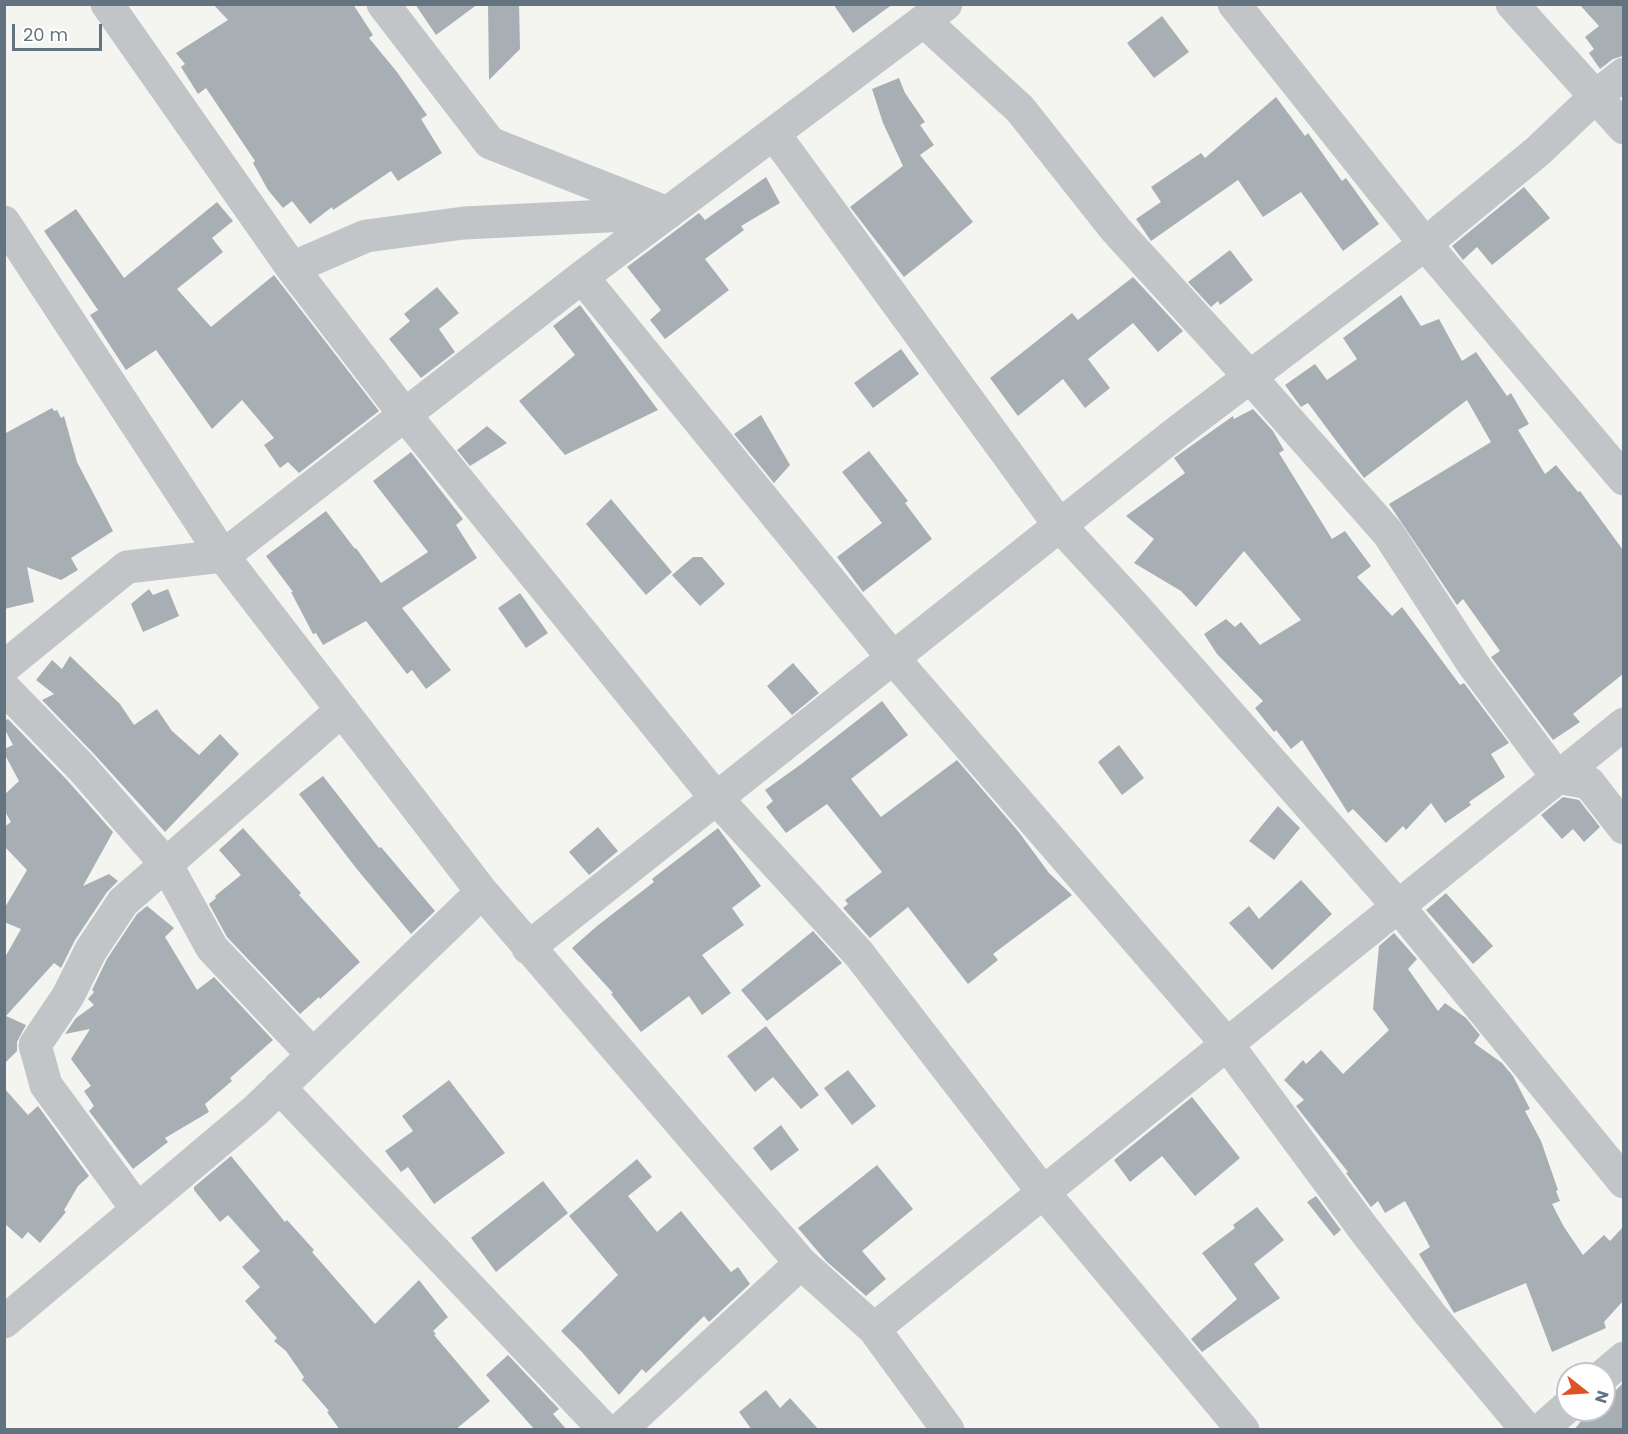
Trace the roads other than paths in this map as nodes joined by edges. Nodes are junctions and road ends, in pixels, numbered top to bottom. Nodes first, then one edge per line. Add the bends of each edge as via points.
1 (107, 4) edge
2 (383, 4) edge
3 (1234, 4) edge
4 (1512, 4) edge
5 (935, 13) edge
6 (1623, 74) edge
7 (1596, 96) junction
8 (1623, 128) edge
9 (774, 134) junction
10 (668, 213) junction
11 (4, 222) edge
12 (1425, 244) junction
13 (292, 268) junction
14 (582, 277) junction
15 (1250, 377) junction
16 (405, 415) junction
17 (1623, 479) edge
18 (1060, 526) junction
19 (223, 556) junction
20 (893, 658) junction
21 (4, 667) edge
22 (4, 688) edge
23 (342, 710) junction
24 (1623, 724) edge
25 (1557, 777) junction
26 (716, 798) junction
27 (1623, 828) edge
28 (166, 864) junction
29 (482, 892) junction
30 (1398, 906) junction
31 (528, 948) junction
32 (1227, 1044) junction
33 (313, 1055) junction
34 (279, 1087) junction
35 (1623, 1182) edge
36 (1043, 1192) junction
37 (138, 1209) junction
38 (801, 1263) junction
39 (4, 1322) edge
40 (874, 1329) junction
41 (1556, 1417) edge
42 (605, 1430) edge
43 (620, 1430) edge
44 (948, 1430) edge
45 (1244, 1430) edge
46 (1527, 1430) edge
47 (1541, 1430) edge

1 - 13 street
2 - 10 street via 490,142
3 - 12 street
4 - 7 street
5 - 9 street
5 - 15 street via 1020,109 1116,230
6 - 7 street
7 - 8 street
7 - 12 street via 1538,151
9 - 10 street
9 - 18 street
10 - 13 street via 464,223 366,236
10 - 14 street
11 - 19 street
12 - 15 street
12 - 17 street
13 - 16 street
14 - 16 street
14 - 20 street
15 - 18 street
15 - 25 street via 1388,533 1473,664
16 - 19 street
16 - 26 street
18 - 20 street
18 - 30 street
19 - 21 street via 127,567
19 - 23 street
20 - 26 street
20 - 32 street
22 - 28 street via 81,767
23 - 28 street
23 - 29 street
24 - 25 street
25 - 27 street via 1589,783
25 - 30 street
26 - 31 street
26 - 36 street via 859,954
28 - 33 street via 212,948
28 - 37 street via 123,902 35,1046 46,1086
29 - 31 street
29 - 33 street
30 - 32 street
30 - 35 street
31 - 38 street
32 - 36 street
32 - 46 street via 1430,1314
33 - 34 street
34 - 37 street
34 - 42 street
36 - 40 street
36 - 45 street
37 - 39 street
38 - 40 street
38 - 43 street
40 - 44 street
41 - 47 street

